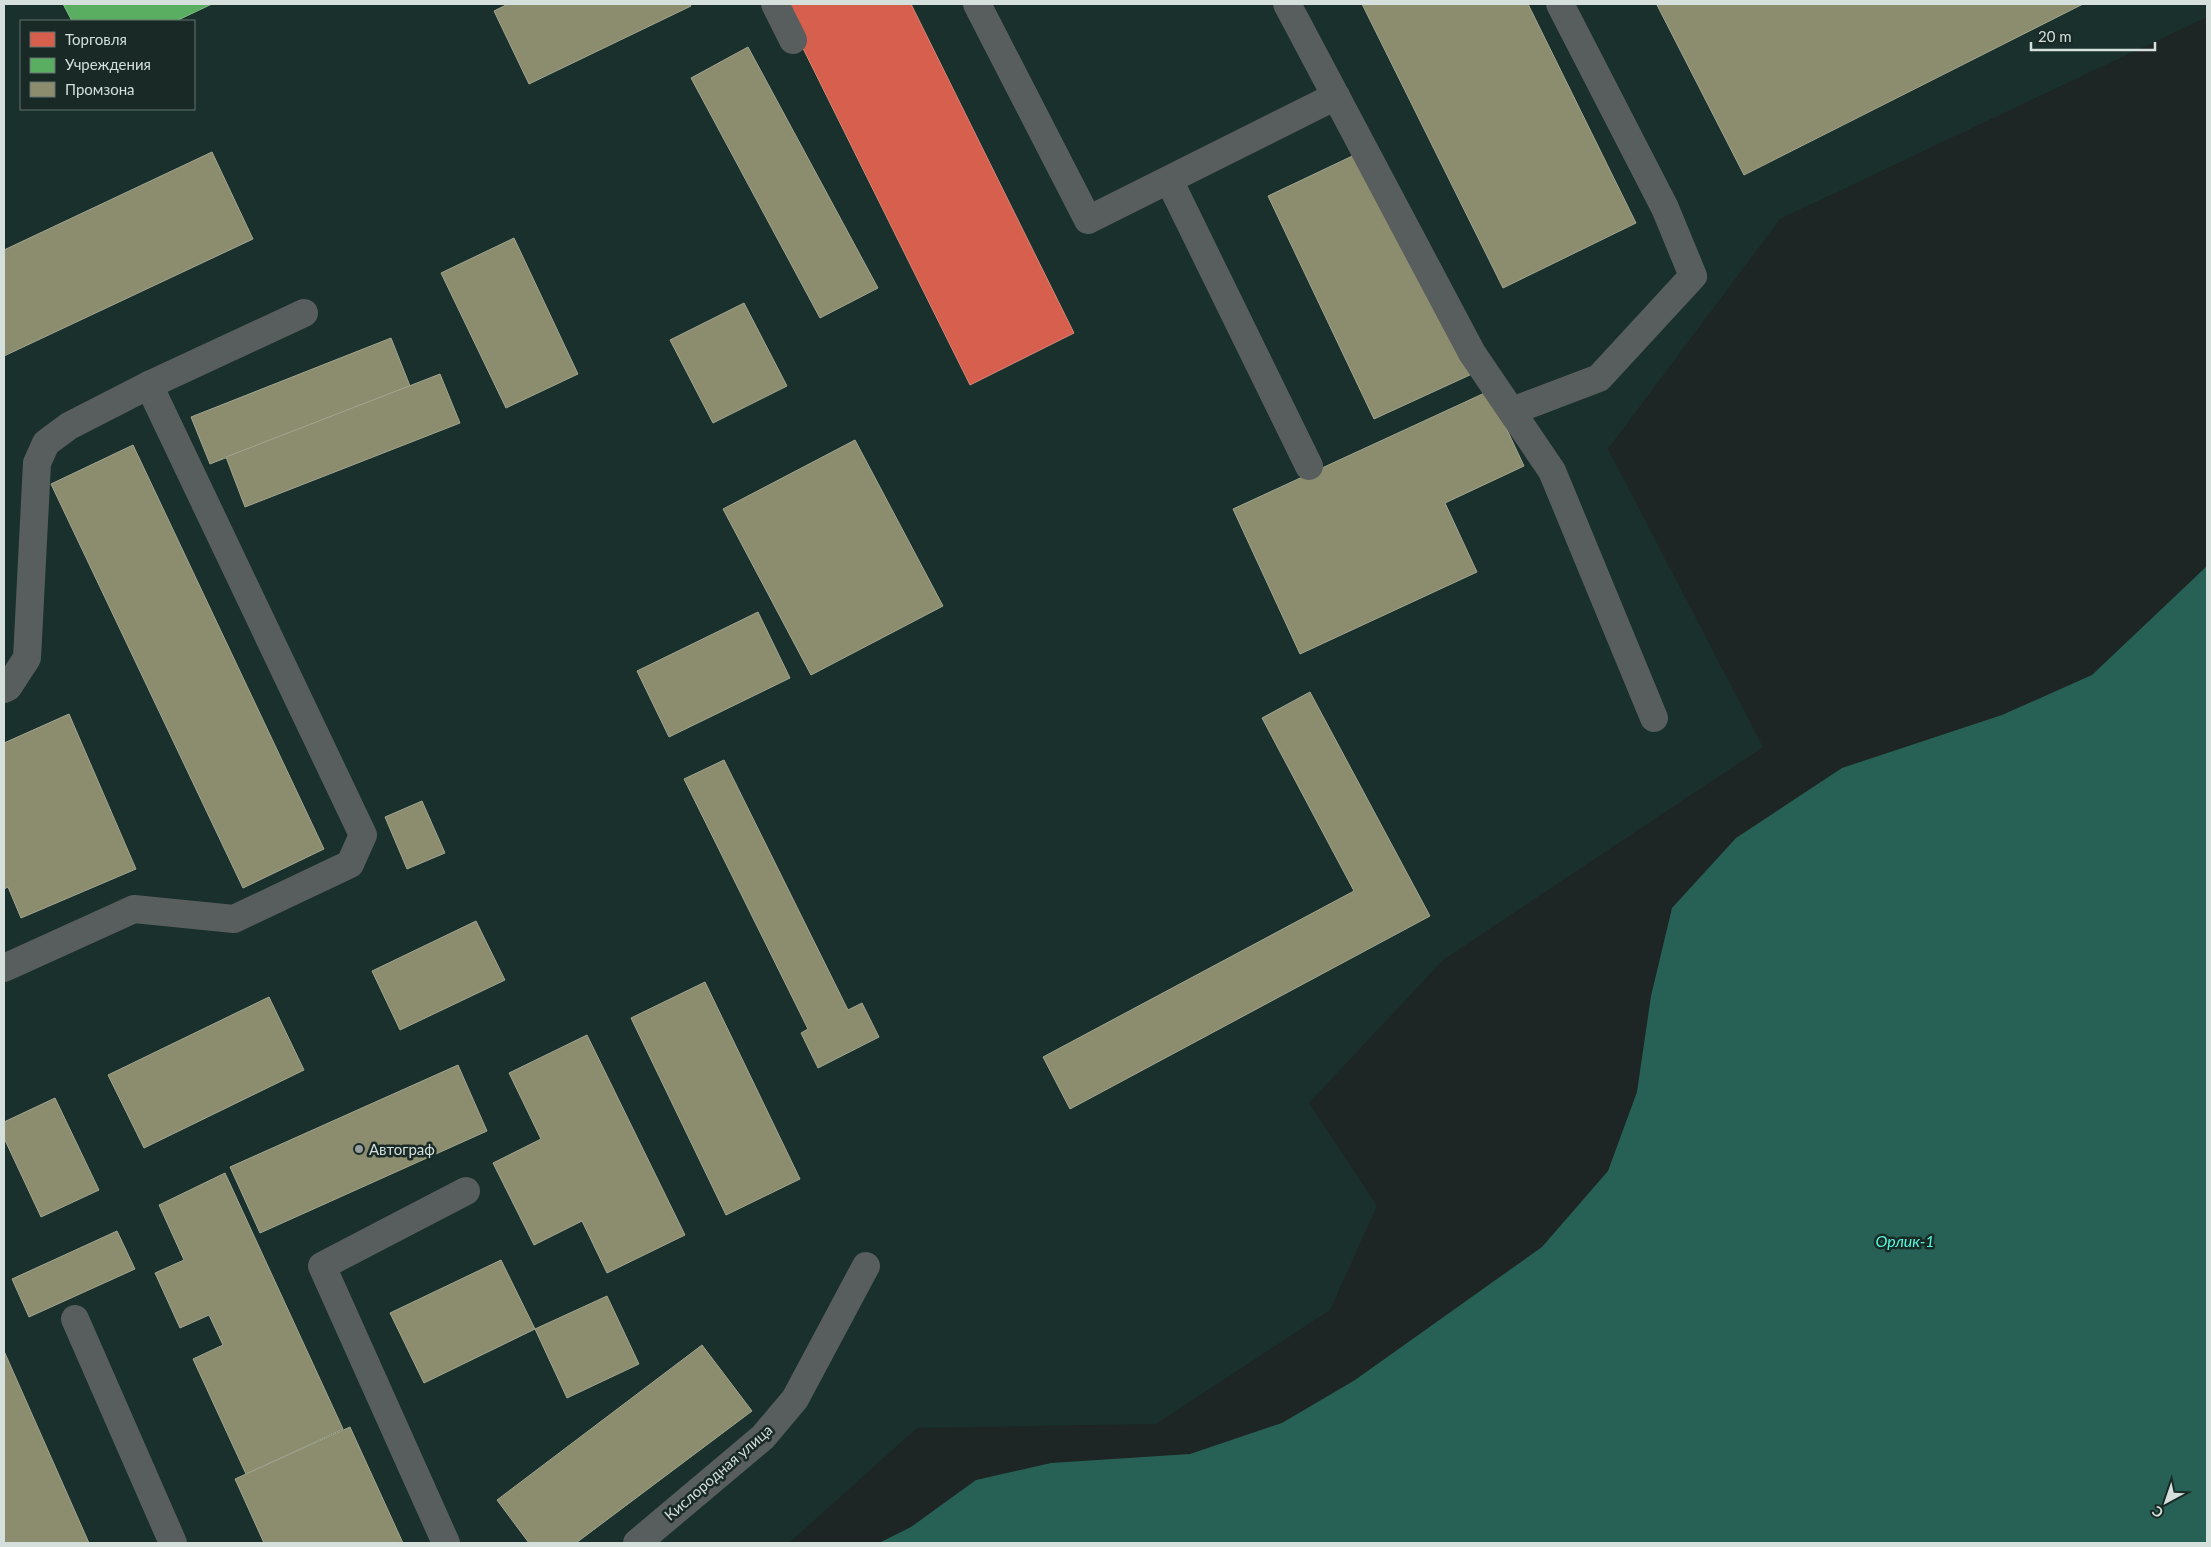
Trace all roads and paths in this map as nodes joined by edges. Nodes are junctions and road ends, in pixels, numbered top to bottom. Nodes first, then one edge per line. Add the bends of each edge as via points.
1 (775, 4) edge
2 (977, 4) edge
3 (1287, 4) edge
4 (1560, 4) edge
5 (792, 40) dead end
6 (1336, 96) junction
7 (1169, 180) junction
8 (304, 313) dead end
9 (149, 385) junction
10 (1512, 411) junction
11 (1309, 466) dead end
12 (4, 688) edge
13 (1654, 718) dead end
14 (4, 968) edge
15 (466, 1191) dead end
16 (866, 1266) dead end
17 (75, 1318) dead end
18 (173, 1543) edge
19 (446, 1543) edge
20 (637, 1543) edge

1 - 5 street
2 - 7 street via 1088,220
3 - 6 street
4 - 10 street via 1665,208 1693,276 1599,378
6 - 7 street
6 - 10 street via 1472,354
7 - 11 street
8 - 9 street
9 - 12 street via 69,426 46,443 37,463 27,658 8,687
9 - 14 street via 364,835 350,864 234,919 134,909
10 - 13 street via 1552,471
15 - 19 street via 322,1266
16 - 20 street, Кислородная улица via 796,1399 763,1436
17 - 18 street

